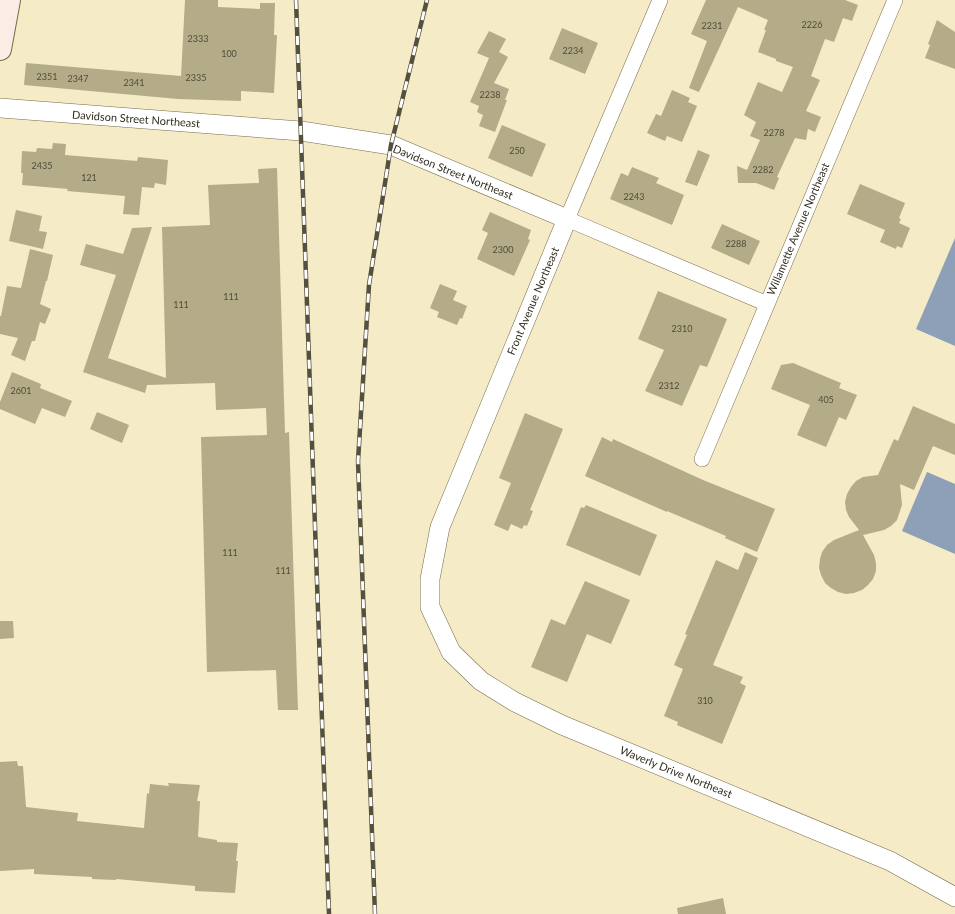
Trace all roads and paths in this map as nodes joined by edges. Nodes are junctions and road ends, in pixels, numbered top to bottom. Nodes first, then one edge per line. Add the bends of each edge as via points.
1 (9, 0) edge
2 (660, 0) edge
3 (895, 0) edge
4 (0, 48) edge
5 (0, 108) edge
6 (567, 219) junction
7 (767, 304) junction
8 (702, 459) dead end
9 (430, 607) joint
10 (955, 897) edge

1 - 4 main road
2 - 6 street, Front Avenue Northeast
3 - 7 street, Willamette Avenue Northeast
5 - 6 street, Davidson Street Northeast via 301,131 391,145
6 - 7 street, Davidson Street Northeast
6 - 9 street, Front Avenue Northeast via 440,527 430,579
7 - 8 street, Willamette Avenue Northeast
9 - 10 street, Waverly Drive Northeast via 451,652 481,681 515,702 569,728 890,861

